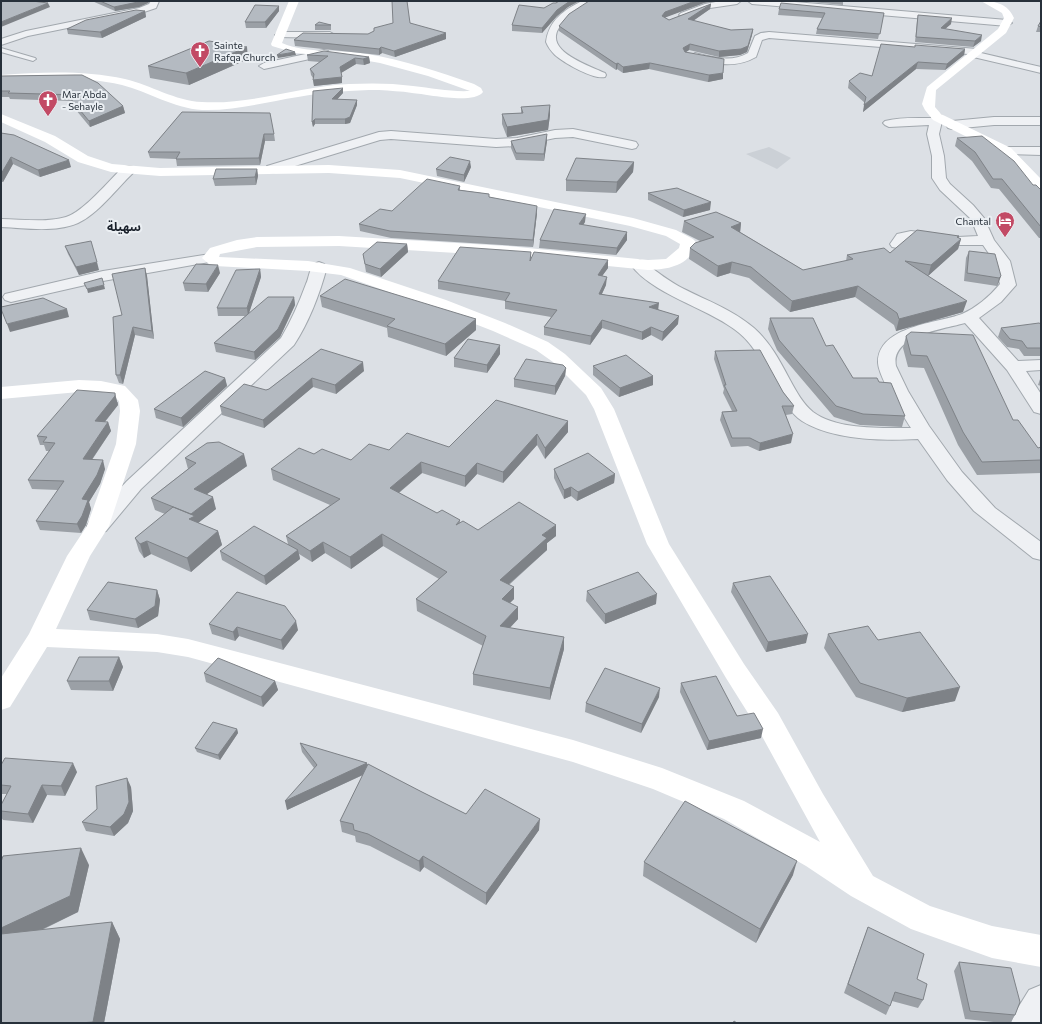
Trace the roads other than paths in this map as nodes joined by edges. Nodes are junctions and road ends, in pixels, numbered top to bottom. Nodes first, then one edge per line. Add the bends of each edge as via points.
1 (156, 1) edge
2 (294, 1) edge
3 (589, 1) edge
4 (737, 1) edge
5 (752, 1) edge
6 (833, 1) edge
7 (986, 1) edge
8 (856, 9) junction
9 (674, 19) edge
10 (1007, 23) junction
11 (280, 35) junction
12 (340, 35) edge
13 (1, 42) edge
14 (1, 50) edge
15 (324, 53) junction
16 (975, 53) junction
17 (689, 54) edge
18 (33, 59) dead end
19 (264, 66) dead end
20 (1041, 70) edge
21 (601, 75) dead end
22 (1, 78) edge
23 (1, 118) edge
24 (942, 121) junction
25 (889, 123) dead end
26 (1037, 124) edge
27 (632, 145) dead end
28 (1040, 149) edge
29 (1006, 151) junction
30 (272, 169) junction
31 (128, 170) junction
32 (1041, 188) edge
33 (1, 223) edge
34 (987, 240) junction
35 (897, 244) dead end
36 (210, 258) junction
37 (638, 265) junction
38 (319, 267) junction
39 (11, 297) dead end
40 (969, 317) junction
41 (1041, 365) edge
42 (1014, 367) junction
43 (1, 393) edge
44 (1041, 408) edge
45 (924, 433) junction
46 (98, 526) junction
47 (1041, 553) edge
48 (40, 637) junction
49 (1, 700) edge
50 (862, 886) junction
51 (1041, 951) edge
52 (1041, 1001) edge
53 (1028, 1023) edge

1 - 13 street via 153,6 141,10 26,34
2 - 11 street
3 - 21 street via 562,16 551,42 556,51 565,58
4 - 9 street via 708,6
5 - 8 street
6 - 8 street
7 - 10 street via 1006,11 1009,18
8 - 10 street
10 - 16 street via 1002,31
11 - 12 street
11 - 15 street via 276,44 281,47
14 - 18 lane
15 - 19 street
15 - 22 street via 367,57 392,63 466,85 477,92 460,95 388,88 330,89 224,106 203,106 192,105 134,85 107,79 59,76
16 - 17 street via 770,35 758,38 752,55 742,60 722,62
16 - 20 street
16 - 24 street via 931,89 927,99 930,110
23 - 31 street via 50,139 83,159 111,168
24 - 25 street
24 - 26 street
24 - 29 street
24 - 34 street via 933,129 939,178 977,218
27 - 30 street via 572,133 496,143 391,135 379,136
28 - 29 street
29 - 32 street
30 - 31 street via 160,172
30 - 37 street via 356,170 400,174 633,222 670,233 688,242 687,250 671,263
31 - 33 street via 78,217 71,220
34 - 35 street via 958,241 911,235 902,237
34 - 40 street via 1002,261 1008,285 998,296
36 - 37 street via 216,251 257,242 339,241 507,251
36 - 38 street via 233,263
36 - 39 street via 103,276
37 - 45 street via 658,280 740,325 753,336 767,352 801,411 809,418 834,427 876,434
38 - 46 street via 297,325 288,341 244,385 134,485
38 - 50 street via 359,275 499,327 542,346 559,358 594,392 604,409 658,544 768,721
40 - 42 street
40 - 45 street via 903,336 890,352 887,361 890,373
41 - 42 street
42 - 44 street
43 - 46 street via 79,386 101,387 118,390 128,400 130,411 126,444
45 - 47 street via 947,466 982,506
46 - 48 street via 79,556
48 - 49 street
48 - 50 street via 157,643 188,648 573,750 662,780 734,810 817,856
50 - 51 street via 922,918 992,942
52 - 53 street

